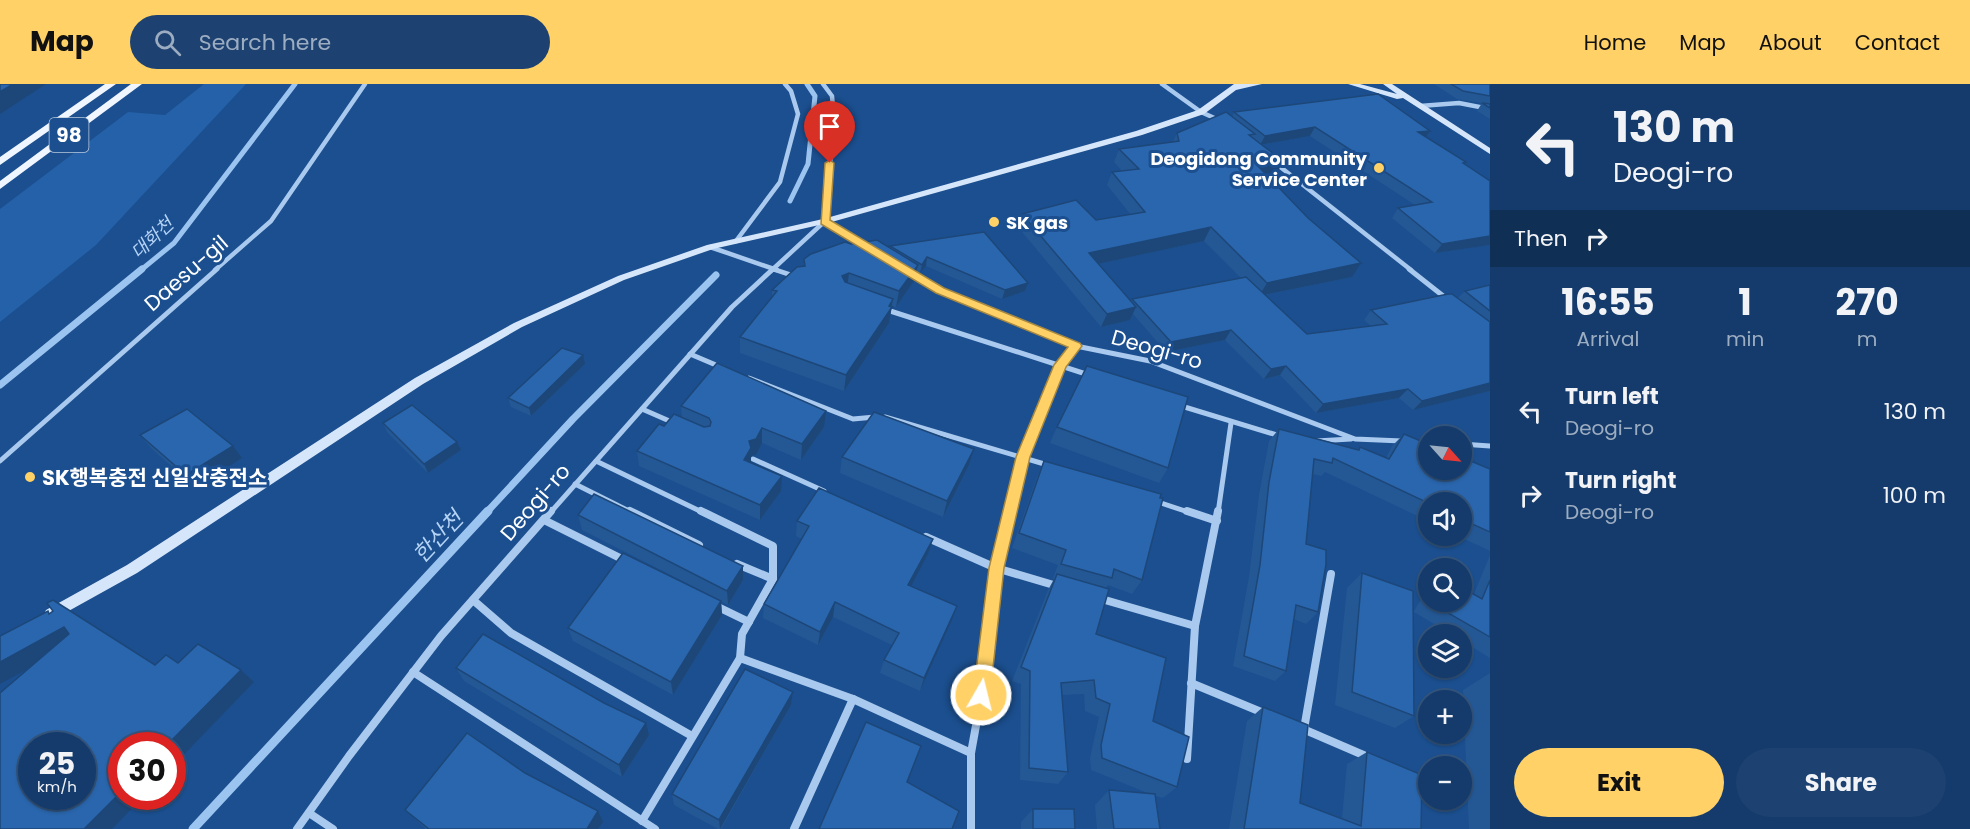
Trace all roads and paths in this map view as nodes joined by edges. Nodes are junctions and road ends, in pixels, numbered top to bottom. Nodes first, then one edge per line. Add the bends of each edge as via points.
1 (111, 84) edge
2 (137, 84) edge
3 (365, 84) edge
4 (785, 84) edge
5 (823, 84) edge
6 (1162, 84) edge
7 (1258, 84) edge
8 (1352, 84) edge
9 (1387, 84) edge
10 (1236, 86) edge
11 (1416, 103) junction
12 (1490, 109) edge
13 (1201, 112) junction
14 (1223, 122) edge
15 (1490, 152) edge
16 (1269, 158) edge
17 (0, 162) edge
18 (0, 186) edge
19 (825, 221) junction
20 (736, 241) junction
21 (710, 247) junction
22 (873, 252) edge
23 (774, 269) junction
24 (902, 269) edge
25 (800, 279) edge
26 (1453, 304) edge
27 (878, 306) edge
28 (1076, 346) junction
29 (690, 354) junction
30 (1061, 365) junction
31 (732, 371) edge
32 (743, 376) edge
33 (1093, 376) edge
34 (1167, 401) edge
35 (642, 409) junction
36 (1231, 423) junction
37 (680, 426) edge
38 (1289, 439) edge
39 (1355, 439) junction
40 (1311, 441) edge
41 (1407, 442) edge
42 (1472, 445) edge
43 (1490, 446) edge
44 (1023, 457) junction
45 (753, 459) edge
46 (0, 461) edge
47 (596, 461) junction
48 (1055, 467) edge
49 (575, 484) junction
50 (833, 495) edge
51 (1152, 500) edge
52 (544, 520) junction
53 (1217, 521) junction
54 (920, 534) edge
55 (702, 547) edge
56 (735, 562) edge
57 (636, 566) edge
58 (996, 568) junction
59 (1331, 573) dead end
60 (773, 579) junction
61 (1063, 587) edge
62 (1085, 594) edge
63 (473, 600) junction
64 (708, 602) edge
65 (40, 619) edge
66 (749, 622) junction
67 (1195, 626) junction
68 (740, 658) junction
69 (413, 672) junction
70 (1191, 682) junction
71 (853, 699) junction
72 (1273, 717) edge
73 (1294, 726) edge
74 (1304, 730) junction
75 (692, 736) junction
76 (971, 753) junction
77 (1187, 759) edge
78 (1377, 761) edge
79 (309, 813) junction
80 (642, 820) junction
81 (297, 829) edge
82 (333, 829) edge
83 (655, 829) edge
84 (794, 829) edge
85 (971, 829) edge

1 - 17 main road, 98
2 - 18 main road, 98
3 - 46 street, Daesu-gil via 271,220
4 - 20 street via 798,114 780,183
5 - 19 street via 832,96 834,120
6 - 13 street
7 - 10 main road
8 - 11 main road
9 - 11 main road
10 - 13 main road, Deogi-ro
11 - 12 street via 1459,102
11 - 15 main road
13 - 14 street
13 - 19 main road, Deogi-ro via 1069,154
16 - 26 street
19 - 20 main road
19 - 22 street
19 - 23 street, Deogi-ro
20 - 21 main road
21 - 23 street
21 - 65 main road via 621,278 518,325 419,381 132,569
23 - 25 street
23 - 29 street, Deogi-ro via 732,307
24 - 28 street, Deogi-ro via 940,291
27 - 30 street
28 - 30 street
28 - 39 street, Deogi-ro via 1150,361
29 - 31 street
29 - 35 street, Deogi-ro
30 - 33 street
30 - 44 street
32 - 44 street via 853,419 883,416
34 - 36 street
35 - 37 street
35 - 47 street, Deogi-ro
36 - 38 street
36 - 53 street
39 - 40 street
39 - 41 street, Deogi-ro
42 - 43 street
44 - 48 street
44 - 58 street
45 - 50 street
47 - 49 street, Deogi-ro
47 - 60 street via 773,546
49 - 52 street, Deogi-ro
49 - 55 street
51 - 53 street
52 - 57 street
52 - 63 street, Deogi-ro
53 - 67 street
54 - 58 street
56 - 60 street
58 - 61 street
58 - 76 street via 985,676
59 - 74 street
60 - 66 street
62 - 67 street
63 - 69 street, Deogi-ro
63 - 75 street via 511,633
64 - 66 street
66 - 68 street via 742,634
67 - 70 street
68 - 71 street
68 - 75 street
69 - 79 street, Deogi-ro
69 - 80 street
70 - 72 street
70 - 77 street
71 - 76 street
71 - 84 street
73 - 74 street
74 - 78 street
75 - 80 street
76 - 85 street
79 - 81 street, Deogi-ro
79 - 82 street
80 - 83 street

